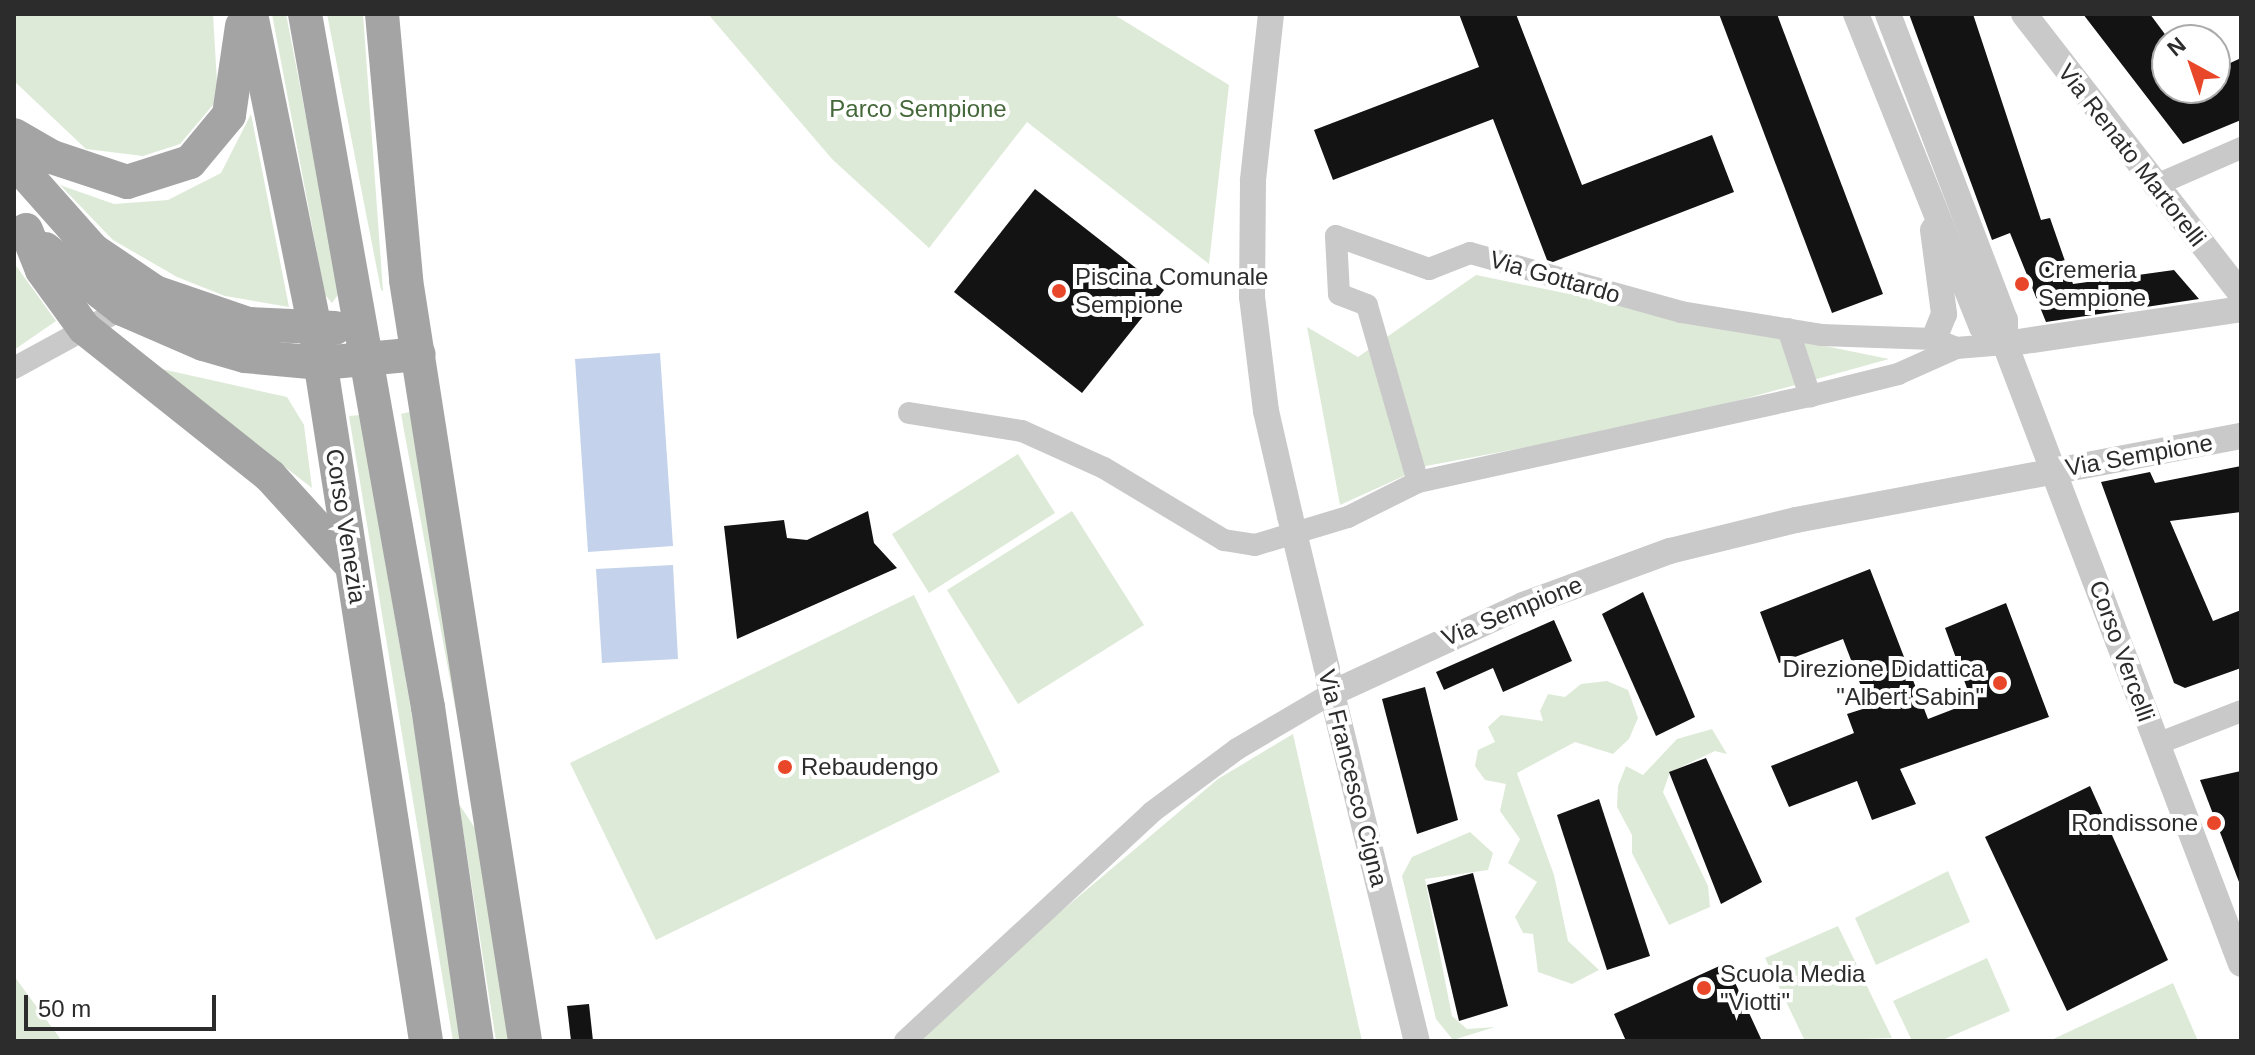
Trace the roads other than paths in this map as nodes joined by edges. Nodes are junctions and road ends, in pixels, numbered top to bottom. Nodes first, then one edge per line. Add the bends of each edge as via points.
1 (243, 14) edge
2 (251, 14) edge
3 (305, 14) edge
4 (382, 14) edge
5 (1271, 14) edge
6 (1856, 14) edge
7 (1888, 14) edge
8 (2024, 14) edge
9 (14, 135) edge
10 (2241, 148) edge
11 (14, 161) edge
12 (2154, 186) junction
13 (1935, 210) junction
14 (20, 223) edge
15 (2241, 294) edge
16 (122, 309) junction
17 (2241, 309) edge
18 (84, 328) junction
19 (315, 328) junction
20 (1788, 329) junction
21 (360, 343) junction
22 (1945, 344) junction
23 (2005, 344) junction
24 (419, 354) junction
25 (321, 363) junction
26 (14, 368) edge
27 (1810, 396) junction
28 (909, 413) dead end
29 (2241, 436) edge
30 (2056, 469) junction
31 (1418, 482) junction
32 (352, 566) junction
33 (1329, 681) junction
34 (428, 707) junction
35 (2241, 711) edge
36 (2157, 744) junction
37 (486, 817) junction
38 (2240, 960) edge
39 (426, 1041) edge
40 (477, 1041) edge
41 (525, 1041) edge
42 (905, 1041) edge
43 (1417, 1041) edge

1 - 9 main road via 229,115 190,162 127,182 52,157
2 - 19 main road, Corso Venezia
3 - 21 main road, Corso Venezia
4 - 24 main road via 399,222
5 - 33 street, Via Francesco Cigna, bridge via 1253,181 1252,297 1266,411
6 - 13 street, Corso Vercelli
7 - 23 street, Corso Vercelli via 2005,320
8 - 12 street, Via Renato Martorelli
10 - 12 street
11 - 19 main road via 93,250 155,292 248,324
12 - 15 street, Via Renato Martorelli
13 - 22 street
13 - 23 street, Corso Vercelli via 1982,327
14 - 16 main road via 70,274
14 - 18 main road via 42,270
16 - 18 street
16 - 25 main road via 245,356
17 - 23 street, Via Gottardo
18 - 26 street
18 - 32 main road via 270,476
19 - 21 main road
19 - 25 main road, Corso Venezia
20 - 22 street, Via Gottardo
20 - 27 street
20 - 31 street, Via Gottardo via 1681,312 1470,253 1429,269 1336,236 1339,294 1367,305
21 - 24 main road
21 - 25 main road
21 - 34 main road, Corso Venezia
22 - 23 street, Via Gottardo
22 - 27 street, Via Gottardo via 1898,374
23 - 30 street, Corso Vercelli
24 - 37 main road
25 - 32 main road, Corso Venezia
27 - 31 street, Via Gottardo
28 - 31 street, Via Gottardo via 1022,431 1104,468 1238,546 1348,517
29 - 30 street, Via Sempione
30 - 33 street, Via Sempione via 1670,551
30 - 36 street, Corso Vercelli
32 - 39 main road, Corso Venezia
33 - 42 street, Via Sempione via 1152,812
33 - 43 street, Via Francesco Cigna
34 - 37 main road
34 - 40 main road, Corso Venezia
35 - 36 street
36 - 38 street, Corso Vercelli
37 - 41 main road

